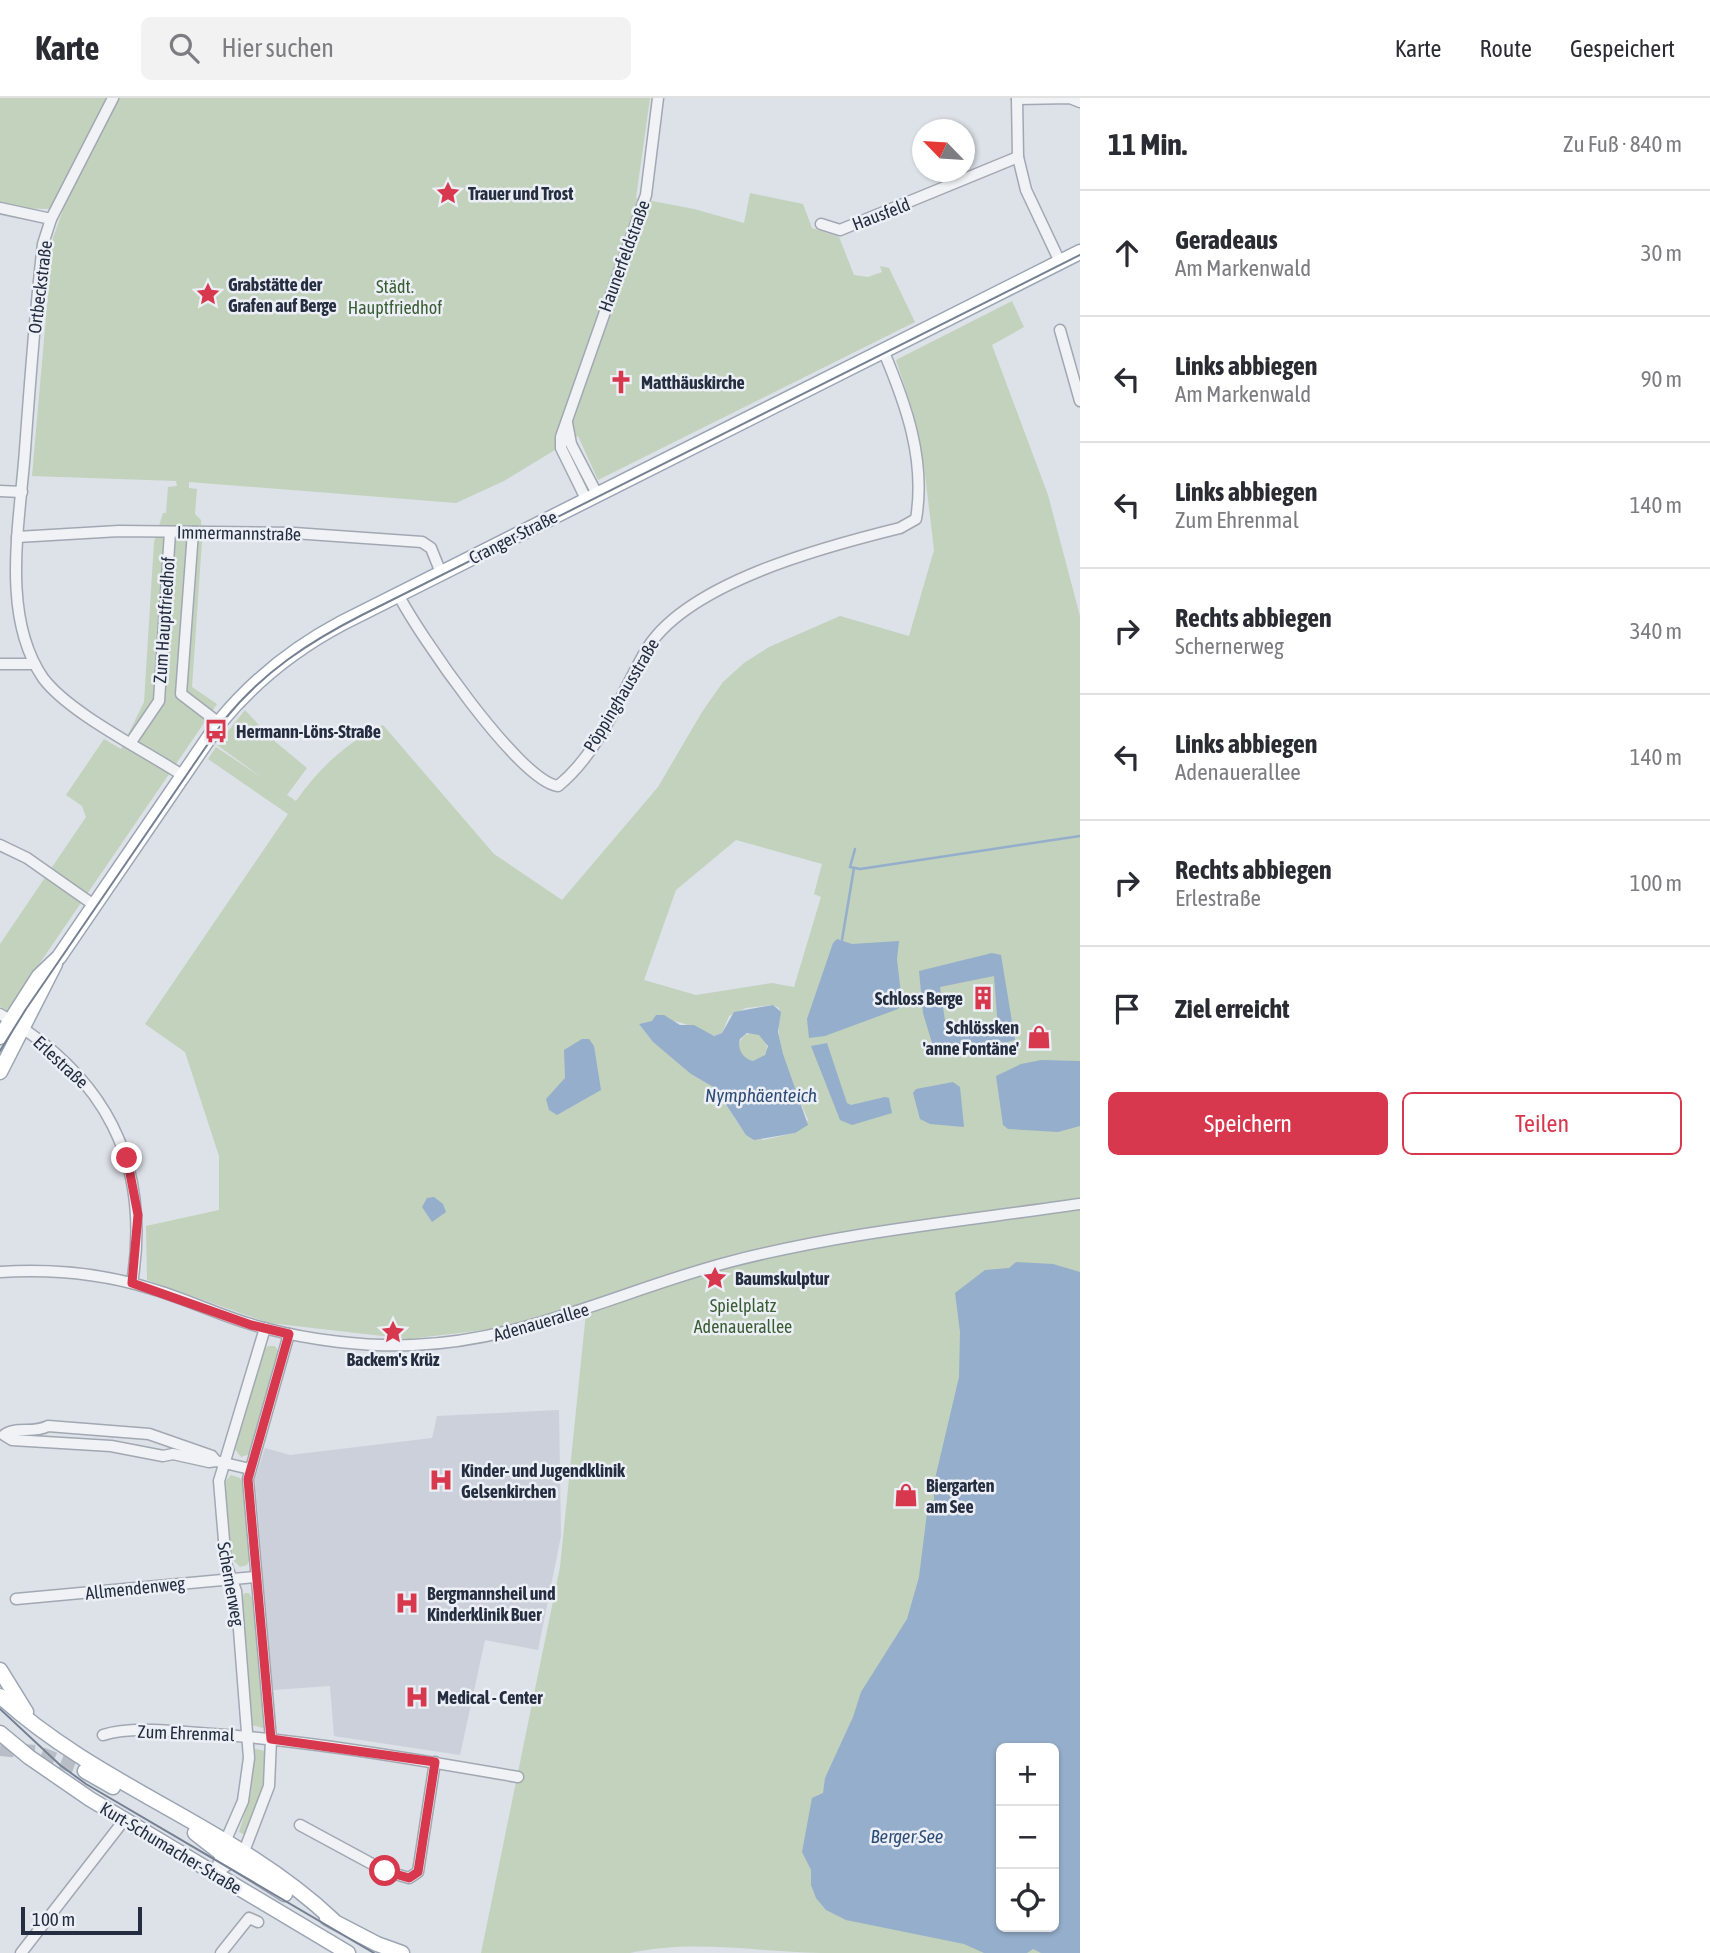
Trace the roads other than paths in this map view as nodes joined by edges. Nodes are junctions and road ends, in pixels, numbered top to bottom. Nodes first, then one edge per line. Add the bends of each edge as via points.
1 (113, 98) edge
2 (658, 98) edge
3 (1017, 99) edge
4 (1080, 102) edge
5 (1018, 157) junction
6 (0, 208) edge
7 (51, 219) junction
8 (821, 224) dead end
9 (1080, 253) edge
10 (1060, 262) junction
11 (1060, 330) dead end
12 (883, 350) junction
13 (1075, 361) edge
14 (1080, 401) edge
15 (0, 491) edge
16 (22, 492) junction
17 (592, 497) junction
18 (170, 532) junction
19 (193, 532) junction
20 (17, 537) junction
21 (441, 573) junction
22 (398, 594) junction
23 (0, 664) edge
24 (34, 664) junction
25 (219, 723) junction
26 (131, 742) junction
27 (182, 775) junction
28 (0, 845) edge
29 (94, 905) junction
30 (10, 1020) edge
31 (0, 1037) edge
32 (0, 1072) edge
33 (1080, 1204) edge
34 (0, 1272) edge
35 (132, 1283) junction
36 (265, 1328) junction
37 (289, 1334) junction
38 (48, 1426) junction
39 (113, 1430) junction
40 (47, 1440) junction
41 (111, 1446) junction
42 (175, 1449) junction
43 (221, 1462) junction
44 (250, 1469) junction
45 (255, 1577) junction
46 (231, 1578) junction
47 (16, 1599) dead end
48 (0, 1670) edge
49 (0, 1696) edge
50 (40, 1728) junction
51 (0, 1733) edge
52 (103, 1735) dead end
53 (249, 1736) junction
54 (271, 1739) junction
55 (435, 1762) junction
56 (85, 1771) tunnel mouth
57 (518, 1777) dead end
58 (125, 1819) junction
59 (300, 1825) dead end
60 (223, 1848) junction
61 (239, 1858) junction
62 (215, 1874) junction
63 (258, 1922) dead end
64 (21, 1953) edge
65 (221, 1953) edge
66 (348, 1953) edge
67 (401, 1953) edge

1 - 7 street, Ortbeckstraße
2 - 17 street, Haunerfeldstraße via 646,195 567,427
3 - 4 street via 1070,98
3 - 5 street
5 - 8 street, Hausfeld via 840,230
5 - 10 street via 1026,190
6 - 7 street
7 - 16 street, Ortbeckstraße via 39,274
9 - 10 main road, Cranger Straße
10 - 12 main road, Cranger Straße
11 - 13 street
12 - 17 main road, Cranger Straße
12 - 22 street, Pöppinghausstraße via 913,439 921,491 916,519 900,528 794,558 739,581 674,618 646,650 600,732 558,786 545,780 487,724 447,673
13 - 14 street
15 - 16 street
16 - 20 street
17 - 21 main road, Cranger Straße
18 - 19 street, Immermannstraße
18 - 20 street, Immermannstraße
18 - 26 street, Zum Hauptfriedhof via 159,701
19 - 21 street, Immermannstraße via 422,542 432,548
19 - 25 street, Zum Hauptfriedhof via 181,694
20 - 24 street via 17,595
21 - 22 main road, Cranger Straße
22 - 25 main road, Cranger Straße via 283,659 249,688
23 - 24 street
24 - 26 street via 65,699
25 - 27 main road, Cranger Straße
26 - 27 street
27 - 29 main road, Cranger Straße
28 - 29 street via 27,858
29 - 30 main road, Cranger Straße
30 - 31 main road, Cranger Straße
30 - 32 main road, Cranger Straße
30 - 35 street, Erlestraße via 75,1070 114,1127 136,1196 137,1252
33 - 37 street, Adenauerallee via 864,1234 763,1254 655,1283 540,1325 479,1339 395,1345
34 - 35 street, Adenauerallee via 68,1272
35 - 36 street, Adenauerallee
36 - 37 street, Adenauerallee
36 - 43 street, Schernerweg
37 - 44 street, Schernerweg
38 - 39 street
38 - 40 street
38 - 40 street via 4,1435 12,1440
39 - 41 street
39 - 42 street via 156,1435
40 - 41 street
41 - 42 street via 163,1456
42 - 43 street
43 - 44 street
43 - 46 street, Schernerweg via 223,1539
44 - 45 street, Schernerweg
45 - 46 street, Allmendenweg
45 - 54 street, Schernerweg
46 - 47 street, Allmendenweg
46 - 53 street, Schernerweg
48 - 50 main road
49 - 50 main road, Kurt-Schumacher-Straße
50 - 60 main road, Kurt-Schumacher-Straße
51 - 58 main road, Kurt-Schumacher-Straße
52 - 53 street, Zum Ehrenmal via 165,1731
53 - 54 street, Zum Ehrenmal
53 - 60 street, Schernerweg via 243,1801
54 - 55 street, Zum Ehrenmal
54 - 61 street, Schernerweg via 269,1786
55 - 57 street, Zum Ehrenmal
55 - 59 street via 418,1872 409,1878 385,1871
56 - 60 main road, Kurt-Schumacher-Straße
58 - 62 main road, Kurt-Schumacher-Straße
58 - 64 street
60 - 61 main road, Kurt-Schumacher-Straße
60 - 62 street, Schernerweg
61 - 62 street
61 - 67 main road, Kurt-Schumacher-Straße via 307,1897 333,1920
62 - 66 main road, Kurt-Schumacher-Straße
63 - 65 street via 249,1918

